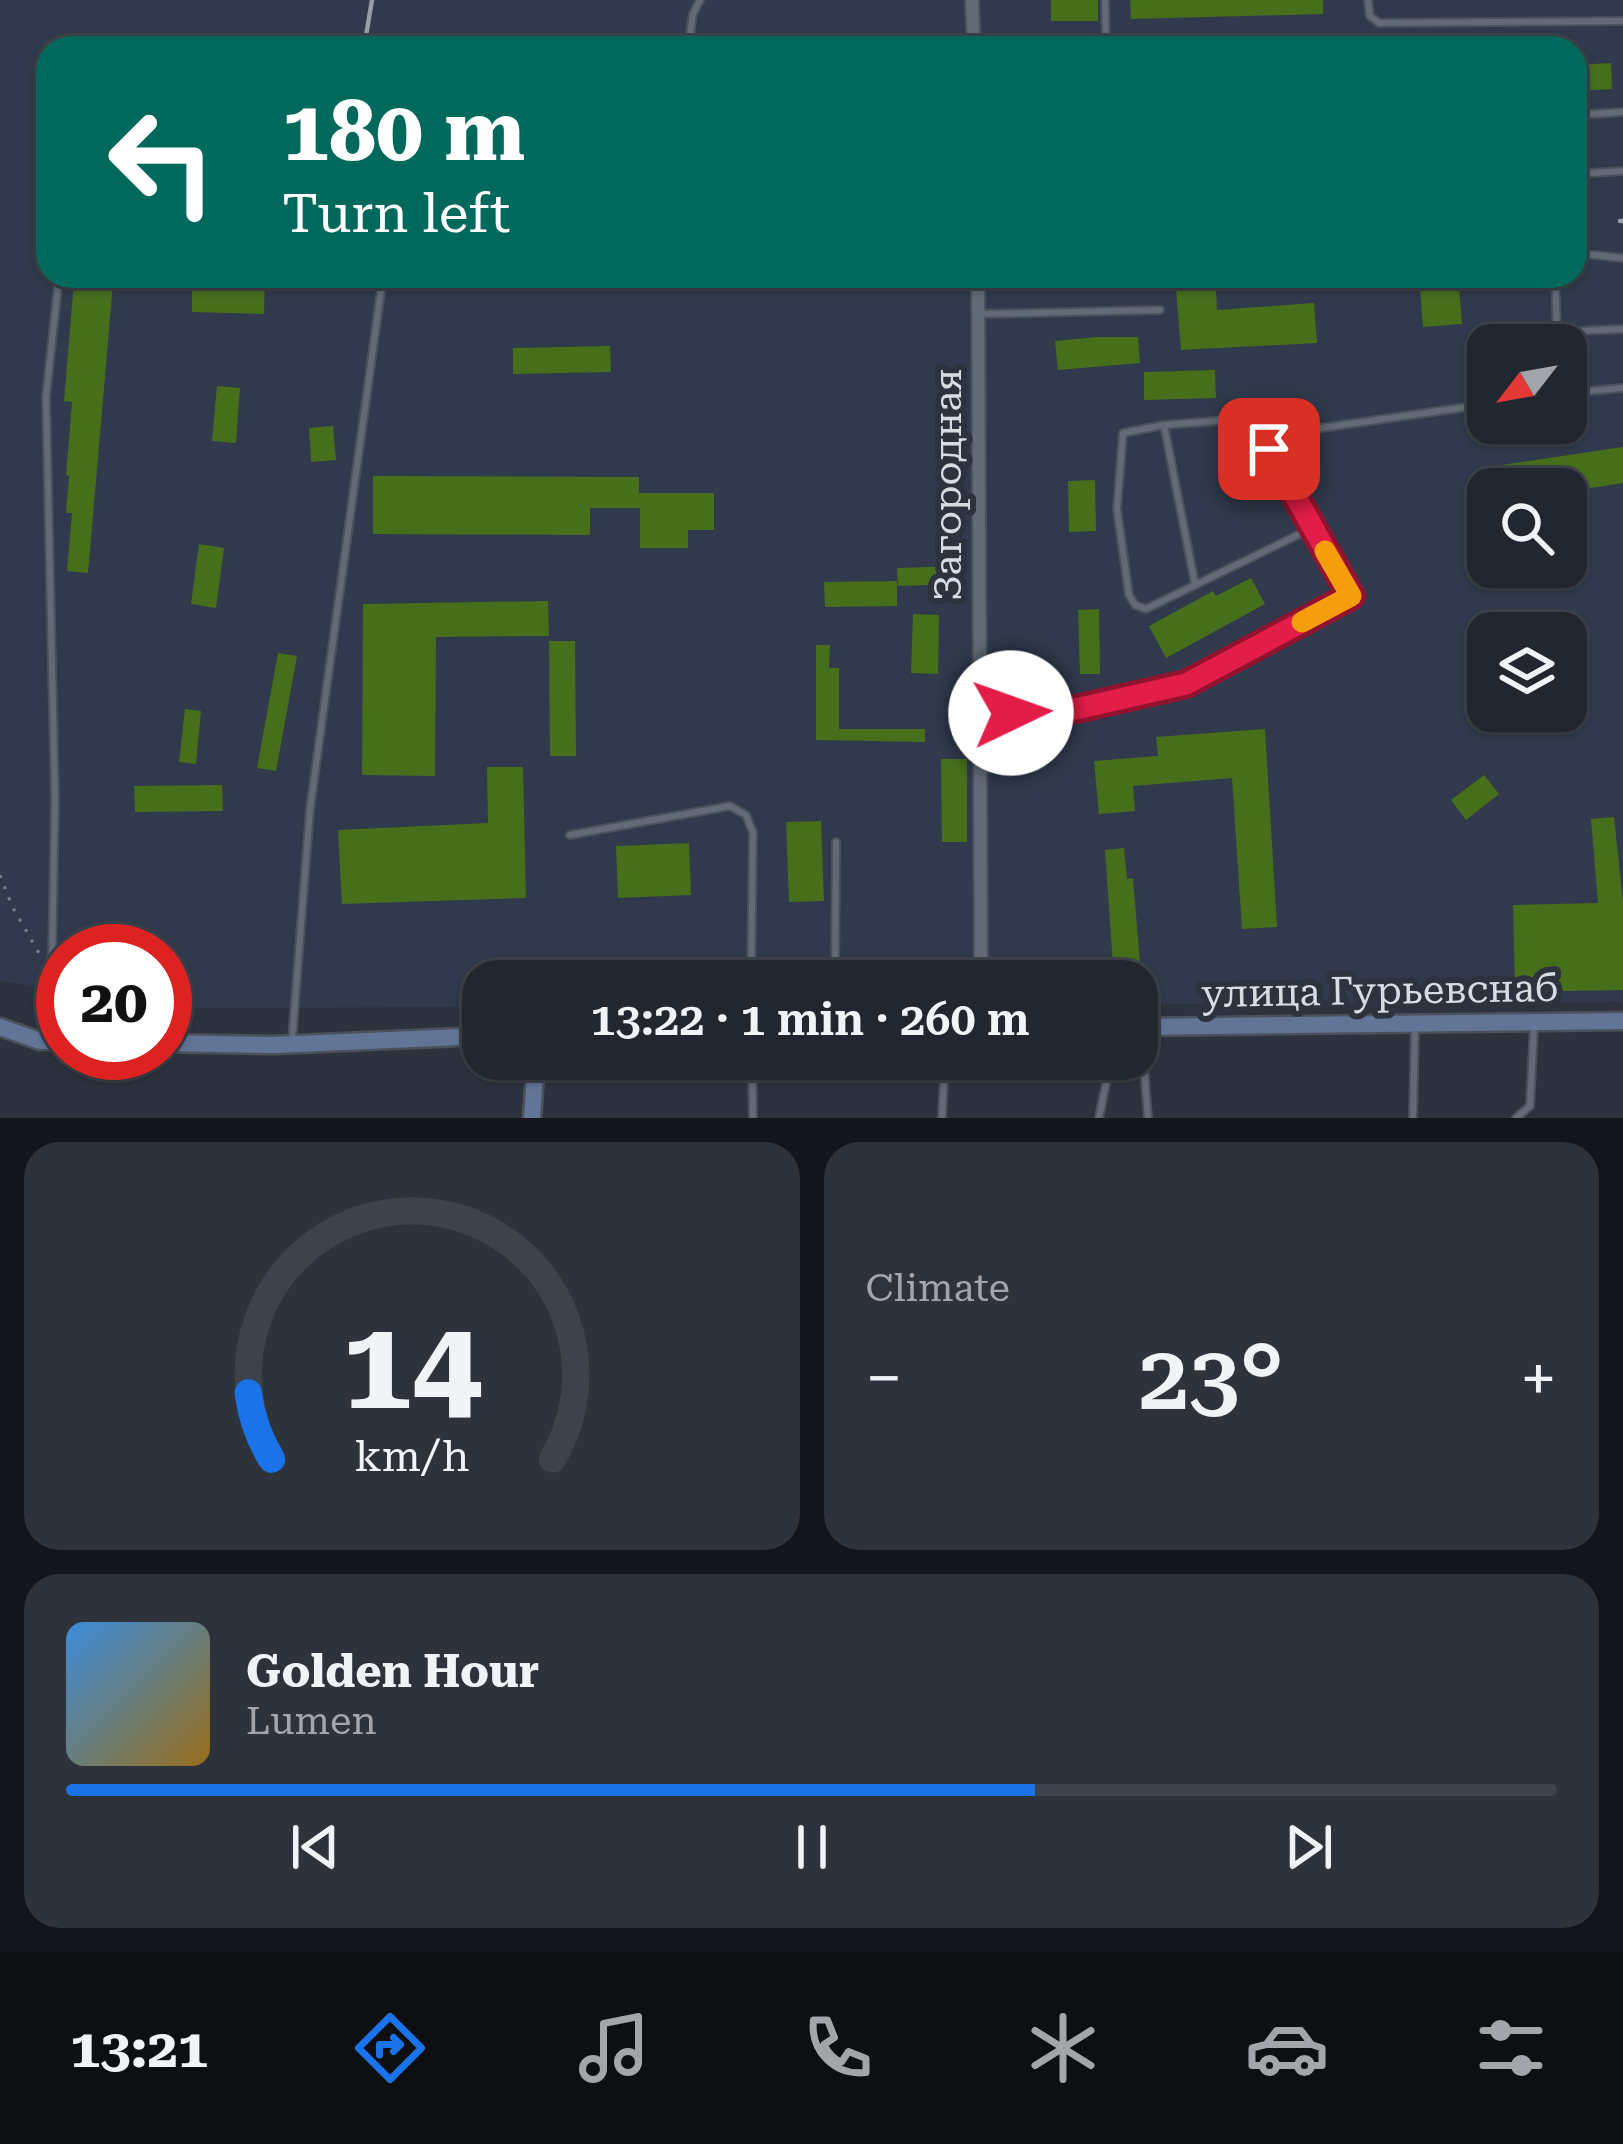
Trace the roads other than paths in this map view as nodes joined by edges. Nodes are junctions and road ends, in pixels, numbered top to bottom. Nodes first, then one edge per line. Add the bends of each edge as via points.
1 (700, 0) edge
2 (973, 0) edge
3 (1105, 0) edge
4 (1367, 0) edge
5 (1623, 21) edge
6 (690, 36) edge
7 (974, 36) edge
8 (1106, 36) edge
9 (1623, 112) edge
10 (1587, 114) edge
11 (1623, 172) edge
12 (1587, 174) edge
13 (1587, 254) edge
14 (1623, 258) edge
15 (58, 288) edge
16 (380, 288) edge
17 (978, 288) edge
18 (1555, 288) edge
19 (1160, 310) dead end
20 (978, 314) junction
21 (1557, 324) edge
22 (1623, 329) edge
23 (1587, 331) edge
24 (1623, 388) edge
25 (1587, 391) edge
26 (1467, 407) edge
27 (1164, 425) junction
28 (1269, 449) junction
29 (1312, 528) junction
30 (1195, 584) junction
31 (978, 715) junction
32 (570, 835) dead end
33 (836, 842) dead end
34 (51, 924) edge
35 (751, 960) edge
36 (836, 960) edge
37 (980, 960) edge
38 (1534, 1022) junction
39 (1623, 1022) edge
40 (1415, 1024) junction
41 (0, 1027) edge
42 (1158, 1027) edge
43 (462, 1037) edge
44 (36, 1040) edge
45 (192, 1043) edge
46 (292, 1044) junction
47 (535, 1080) edge
48 (752, 1080) edge
49 (944, 1080) edge
50 (1107, 1080) edge
51 (1144, 1080) edge
52 (532, 1118) edge
53 (753, 1118) edge
54 (942, 1118) edge
55 (1099, 1118) edge
56 (1148, 1118) edge
57 (1413, 1118) edge
58 (1516, 1118) edge

1 - 6 lane
2 - 7 street
3 - 8 lane
4 - 5 lane via 1378,23
9 - 10 lane
11 - 12 lane
13 - 14 lane
15 - 34 lane via 46,398
16 - 46 lane via 310,809
17 - 20 street, Загородная
18 - 21 lane
19 - 20 lane
20 - 31 street, Загородная
22 - 23 lane
24 - 25 lane
26 - 28 lane via 1321,428
27 - 28 lane via 1241,419
27 - 30 lane
27 - 30 lane via 1123,434 1117,509 1129,596 1146,609
28 - 29 lane
29 - 30 lane
29 - 31 lane via 1351,596 1186,684 1076,709
31 - 37 street, Загородная
32 - 35 lane via 730,806 746,815 753,833
33 - 36 lane
38 - 39 street, улица Гурьевснаб
38 - 40 street, улица Гурьевснаб
38 - 58 lane via 1530,1106
40 - 42 street, улица Гурьевснаб
40 - 57 lane
41 - 44 street
43 - 46 street
45 - 46 street
47 - 52 street
48 - 53 lane
49 - 54 lane
50 - 55 lane
51 - 56 lane

